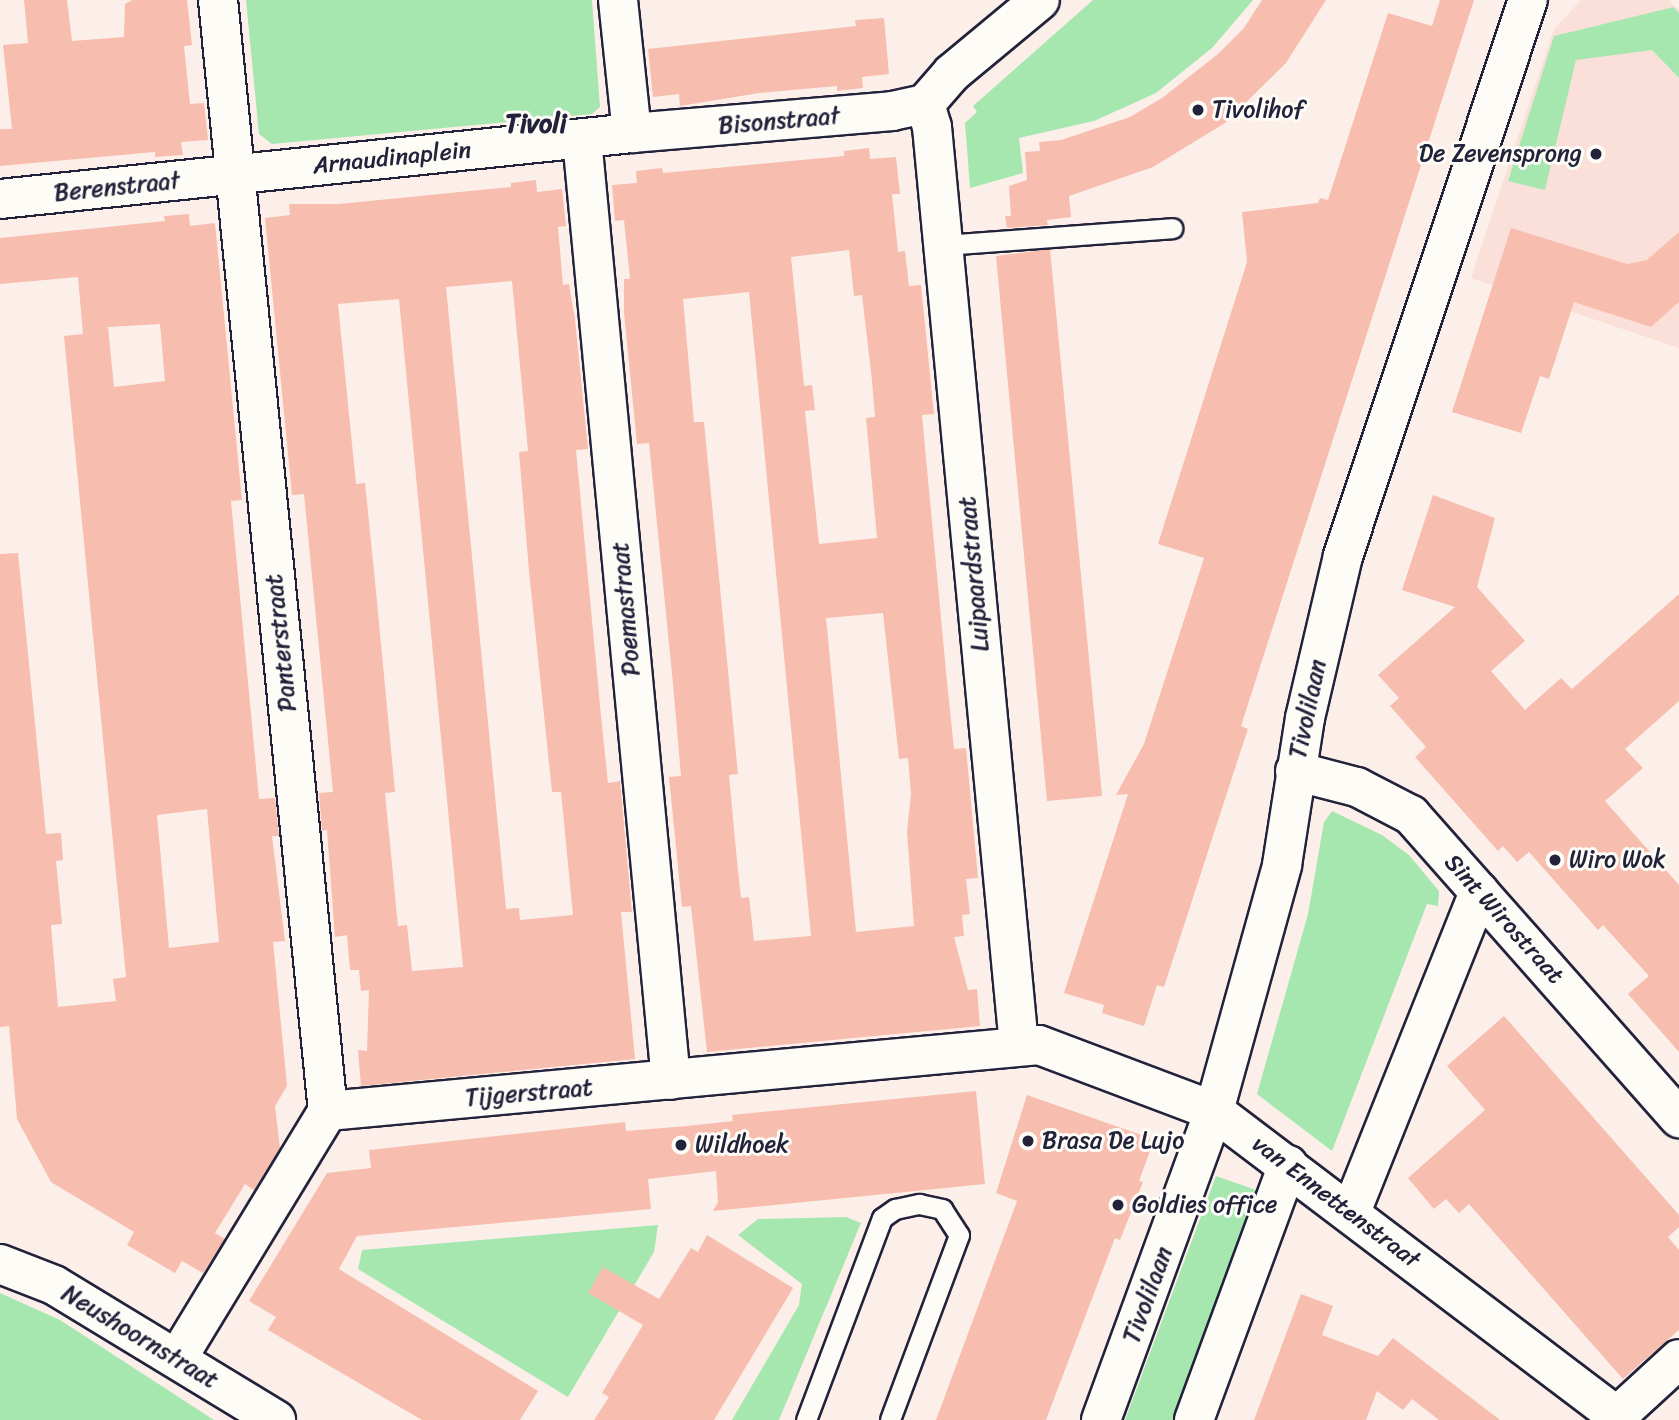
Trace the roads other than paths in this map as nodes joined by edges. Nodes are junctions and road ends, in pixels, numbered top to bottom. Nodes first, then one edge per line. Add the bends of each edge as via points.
1 (218, 0) edge
2 (618, 0) edge
3 (1040, 0) edge
4 (1528, 0) edge
5 (925, 104) junction
6 (632, 133) junction
7 (582, 139) junction
8 (234, 174) junction
9 (0, 199) edge
10 (1171, 229) dead end
11 (943, 246) junction
12 (1295, 771) junction
13 (1479, 892) junction
14 (1019, 1045) junction
15 (671, 1080) junction
16 (328, 1111) junction
17 (1214, 1111) junction
18 (1679, 1118) edge
19 (1288, 1165) junction
20 (1351, 1212) junction
21 (0, 1264) edge
22 (177, 1359) junction
23 (1679, 1359) edge
24 (1619, 1418) edge
25 (276, 1420) edge
26 (806, 1420) edge
27 (890, 1420) edge
28 (1101, 1420) edge
29 (1194, 1420) edge

1 - 8 street
2 - 6 street
3 - 5 street via 952,73
4 - 12 street, Tivolilaan via 1343,556
5 - 6 street, Bisonstraat via 892,111
5 - 11 street, Luipaardstraat via 932,127
6 - 7 street, Arnaudinaplein
7 - 8 street, Arnaudinaplein
7 - 15 street, Poemastraat
8 - 9 street, Berenstraat
8 - 16 street, Panterstraat
10 - 11 lane
11 - 14 street, Luipaardstraat
12 - 13 street, Sint Wirostraat via 1390,800 1411,815
12 - 17 street, Tivolilaan via 1282,865
13 - 18 street, Sint Wirostraat
13 - 20 street
14 - 15 street, Tijgerstraat
14 - 17 street, van Ennettenstraat via 1039,1045
15 - 16 street, Tijgerstraat
16 - 22 street
17 - 19 street, van Ennettenstraat
17 - 28 street, Tivolilaan
19 - 20 street, van Ennettenstraat
19 - 29 street
20 - 24 street, van Ennettenstraat
21 - 22 street, Neushoornstraat via 54,1285
22 - 25 street, Neushoornstraat
23 - 24 street
26 - 27 lane via 882,1218 894,1209 919,1204 942,1209 959,1235

